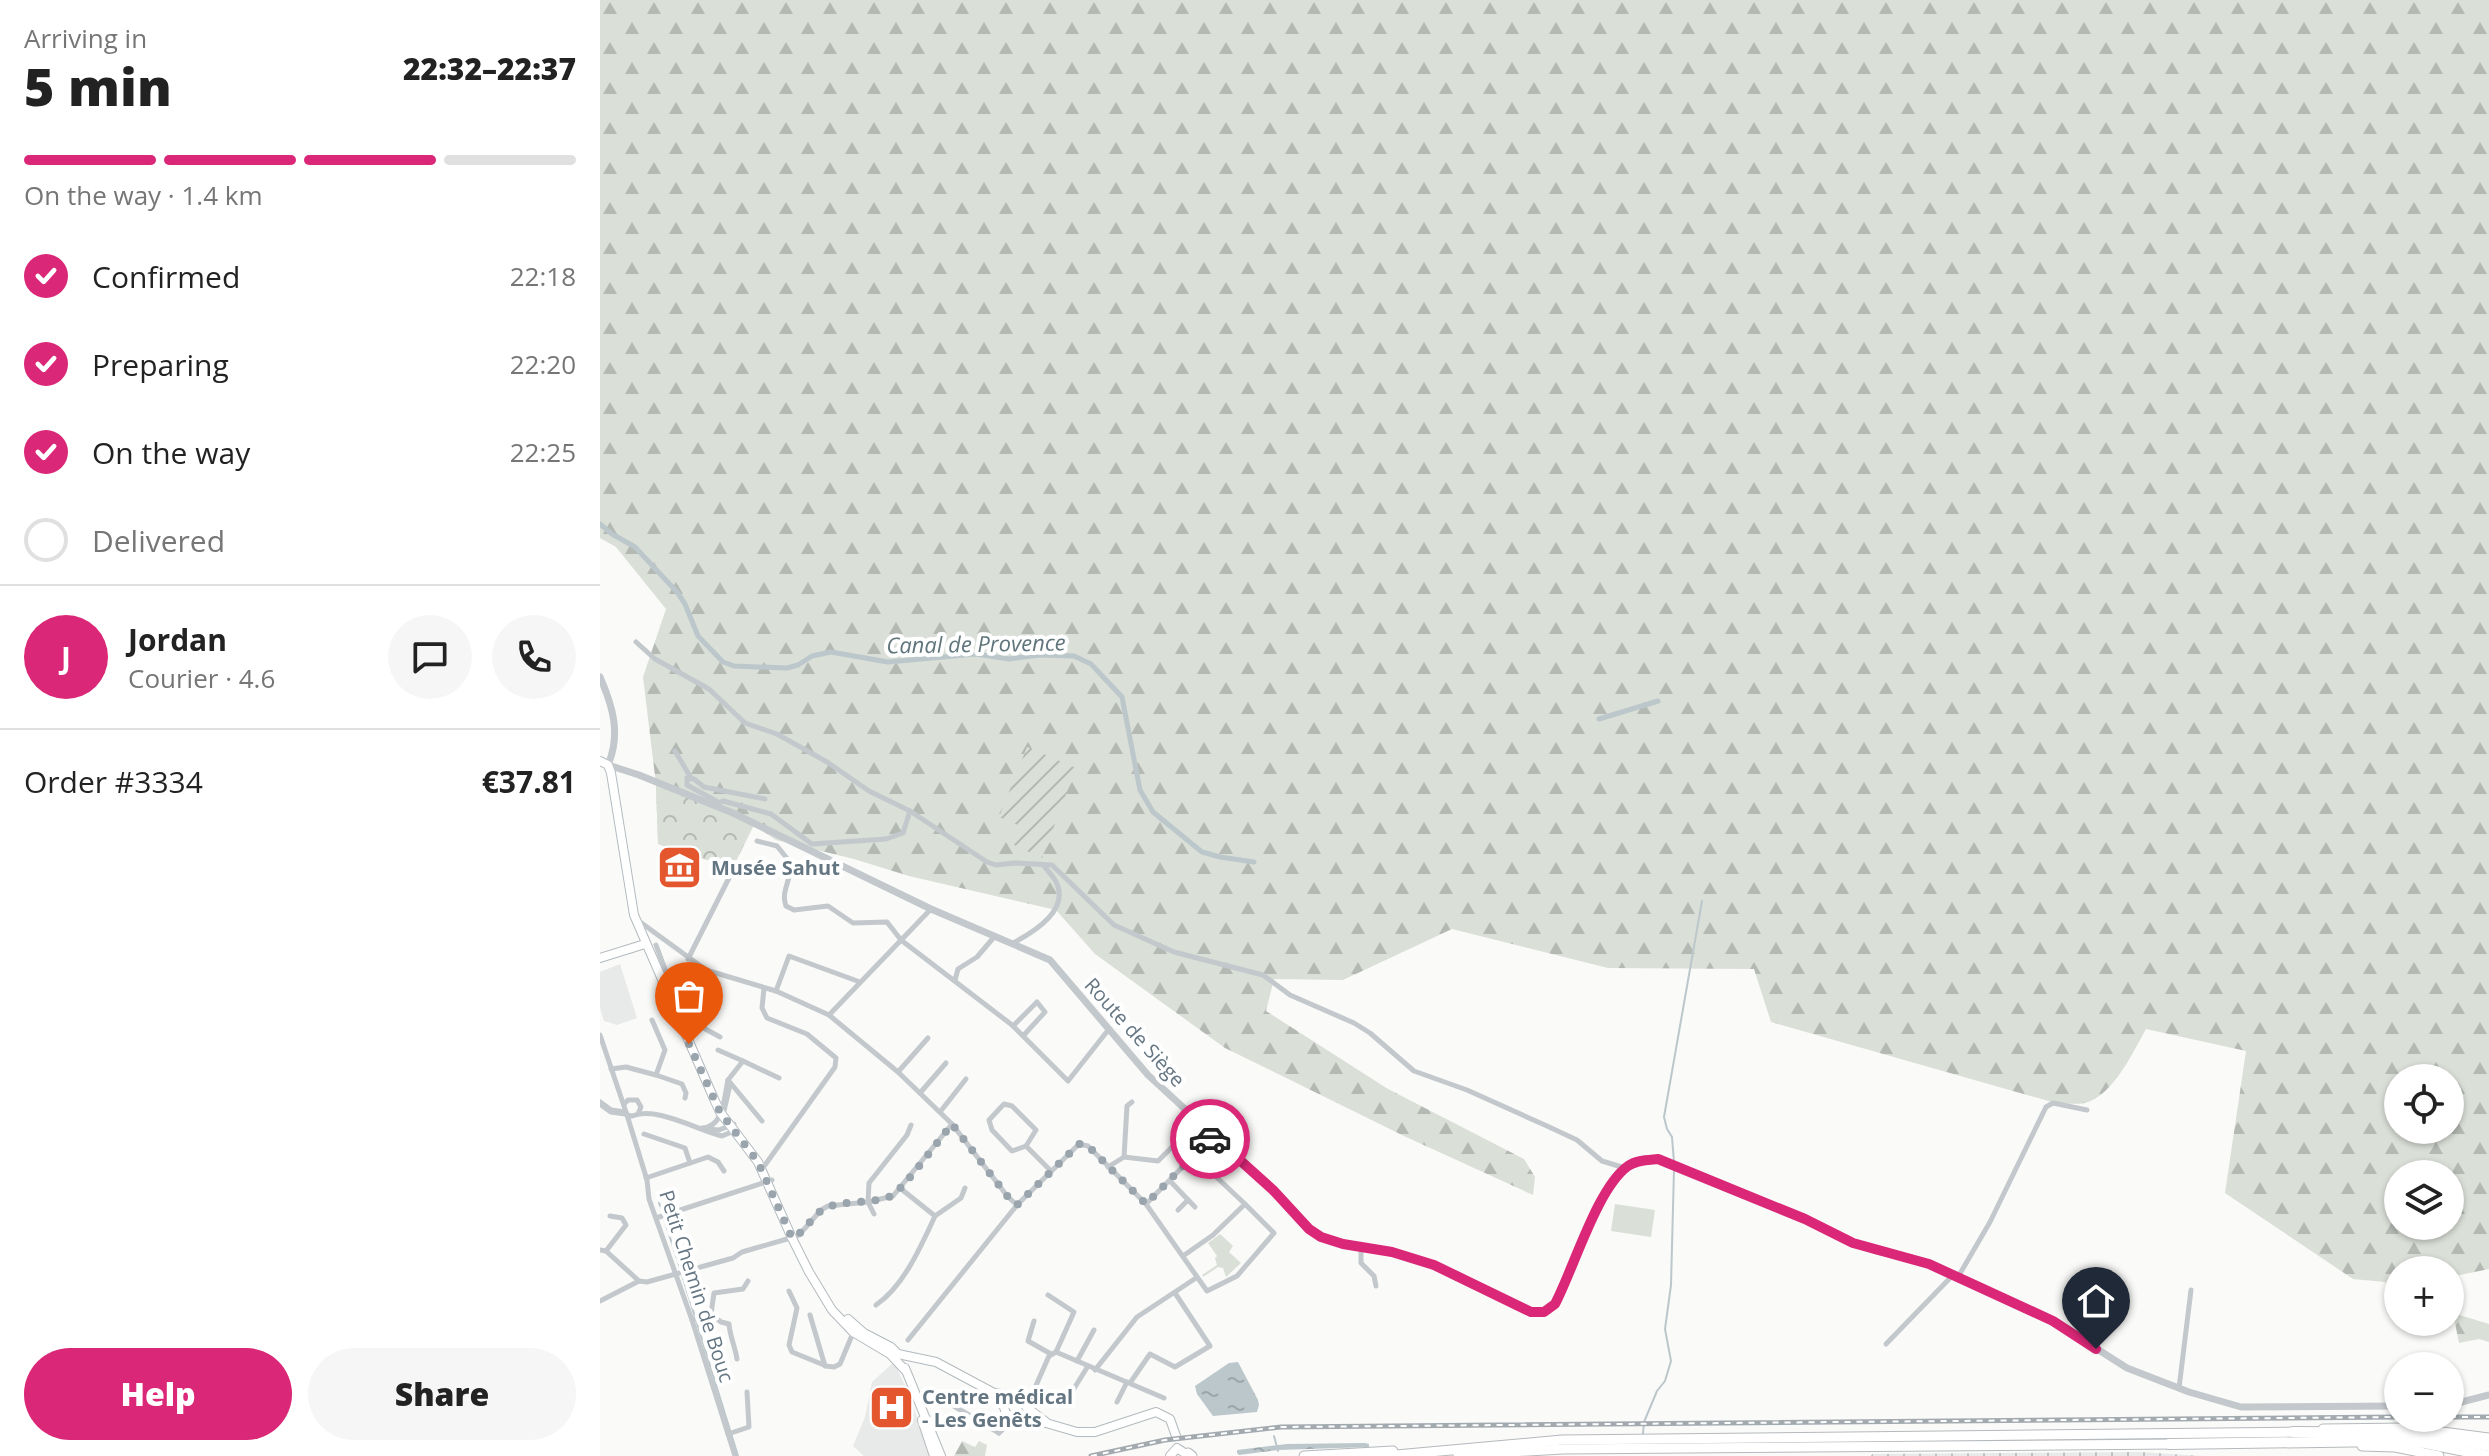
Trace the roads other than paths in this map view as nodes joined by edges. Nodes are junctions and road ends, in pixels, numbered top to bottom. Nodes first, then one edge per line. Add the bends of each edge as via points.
1 (636, 642) dead end
2 (600, 677) edge
3 (675, 751) dead end
4 (604, 763) edge
5 (691, 778) junction
6 (765, 799) dead end
7 (716, 803) junction
8 (910, 811) junction
9 (757, 841) dead end
10 (1043, 865) junction
11 (730, 876) dead end
12 (931, 909) junction
13 (635, 917) junction
14 (995, 936) junction
15 (901, 940) junction
16 (666, 942) junction
17 (1013, 944) junction
18 (650, 947) junction
19 (600, 958) edge
20 (688, 959) junction
21 (955, 980) junction
22 (860, 982) junction
23 (764, 988) junction
24 (776, 991) junction
25 (676, 1013) junction
26 (829, 1015) junction
27 (652, 1020) dead end
28 (1013, 1026) junction
29 (1109, 1029) junction
30 (600, 1035) edge
31 (1023, 1036) junction
32 (720, 1037) dead end
33 (928, 1038) dead end
34 (718, 1050) dead end
35 (743, 1061) junction
36 (946, 1063) dead end
37 (611, 1069) junction
38 (898, 1072) junction
39 (656, 1075) junction
40 (779, 1078) dead end
41 (966, 1079) dead end
42 (729, 1082) junction
43 (617, 1089) junction
44 (920, 1093) junction
45 (685, 1098) dead end
46 (631, 1099) junction
47 (1132, 1102) dead end
48 (600, 1103) edge
49 (640, 1105) junction
50 (722, 1110) junction
51 (2087, 1110) dead end
52 (629, 1111) junction
53 (940, 1112) junction
54 (651, 1113) junction
55 (762, 1121) dead end
56 (952, 1124) junction
57 (911, 1125) dead end
58 (734, 1127) junction
59 (704, 1128) junction
60 (644, 1134) dead end
61 (1213, 1136) junction
62 (1178, 1141) dead end
63 (1026, 1146) junction
64 (1194, 1156) junction
65 (1124, 1157) junction
66 (690, 1163) junction
67 (761, 1163) junction
68 (1108, 1167) junction
69 (1625, 1168) junction
70 (724, 1171) dead end
71 (1051, 1171) junction
72 (646, 1178) junction
73 (770, 1180) junction
74 (1170, 1181) junction
75 (900, 1188) junction
76 (965, 1188) dead end
77 (1188, 1200) junction
78 (868, 1202) junction
79 (1146, 1204) junction
80 (1245, 1204) junction
81 (1017, 1205) junction
82 (1195, 1207) dead end
83 (1178, 1210) dead end
84 (874, 1214) dead end
85 (610, 1216) dead end
86 (661, 1216) junction
87 (935, 1216) junction
88 (794, 1237) junction
89 (1361, 1248) junction
90 (603, 1251) edge
91 (1183, 1256) junction
92 (675, 1273) junction
93 (1956, 1276) junction
94 (1196, 1278) junction
95 (639, 1281) junction
96 (748, 1281) dead end
97 (1376, 1286) dead end
98 (2191, 1290) dead end
99 (789, 1291) dead end
100 (1175, 1293) junction
101 (1048, 1295) dead end
102 (600, 1301) edge
103 (876, 1305) dead end
104 (711, 1314) junction
105 (810, 1315) dead end
106 (695, 1320) junction
107 (1034, 1321) dead end
108 (853, 1328) junction
109 (1094, 1330) dead end
110 (908, 1340) dead end
111 (1886, 1344) dead end
112 (1053, 1353) junction
113 (737, 1359) dead end
114 (901, 1360) junction
115 (1077, 1361) junction
116 (825, 1366) junction
117 (1088, 1366) junction
118 (1095, 1370) junction
119 (1128, 1382) junction
120 (2179, 1388) junction
121 (747, 1392) dead end
122 (1070, 1395) dead end
123 (2489, 1395) edge
124 (937, 1396) dead end
125 (1164, 1398) dead end
126 (917, 1400) junction
127 (2464, 1401) edge
128 (1117, 1402) dead end
129 (2384, 1406) edge
130 (1016, 1407) junction
131 (2293, 1432) junction
132 (730, 1433) junction
133 (2489, 1438) edge
134 (1176, 1442) junction
135 (2169, 1444) junction
136 (1492, 1446) junction
137 (2489, 1446) edge
138 (936, 1453) edge
139 (1189, 1455) edge
140 (735, 1456) edge
141 (1170, 1456) edge
142 (1304, 1456) edge
143 (1385, 1456) edge
144 (1451, 1456) edge
145 (2439, 1456) edge
146 (2489, 1456) edge

1 - 8 street via 709,689 745,723 777,734
2 - 4 street via 616,739
3 - 5 street
4 - 7 street, Route de Siège
4 - 13 main road
5 - 6 street via 704,787
5 - 7 street via 686,781 692,789
7 - 8 street via 771,814 812,844 886,839 903,833
7 - 12 street, Route de Siège
8 - 10 street via 987,862
9 - 15 street via 777,846 788,857 792,872 786,906 828,906 853,923 887,922
10 - 17 street via 1057,883 1052,917
10 - 69 street via 1052,865 1114,925 1174,952 1263,975 1290,995 1370,1033 1414,1071 1547,1126 1577,1140 1602,1161
11 - 20 street
12 - 14 street, Route de Siège
12 - 15 street
13 - 16 street
13 - 18 main road
14 - 17 street, Route de Siège
14 - 21 street via 958,969
15 - 21 street
15 - 22 street
16 - 18 street
16 - 20 street
17 - 29 street, Route de Siège via 1050,960
18 - 19 main road
18 - 25 main road
20 - 23 street via 712,973
21 - 28 street
22 - 24 street via 789,956
22 - 26 street
23 - 24 street
23 - 67 street via 767,1018 807,1034 836,1058 835,1067
24 - 26 street
25 - 32 street
25 - 50 main road
26 - 38 street
27 - 39 street via 665,1050
28 - 31 street
28 - 31 street via 1035,1002 1045,1012
29 - 31 street via 1068,1081
29 - 61 street, Route de Siège via 1148,1075
30 - 37 street, Petit Chemin de Bouc
33 - 38 street
34 - 35 street
35 - 40 street
35 - 42 street
36 - 44 street
37 - 39 street
37 - 43 street, Petit Chemin de Bouc
38 - 44 street
39 - 45 street via 682,1084
41 - 53 street
42 - 50 street
42 - 55 street
43 - 46 street
43 - 52 street, Petit Chemin de Bouc
44 - 53 street
46 - 49 street
46 - 52 street
47 - 65 street via 1127,1106
48 - 52 street via 609,1110
49 - 52 street
49 - 54 street
50 - 58 main road
50 - 59 street via 717,1123
51 - 93 street via 2053,1103 2046,1107 1990,1222
52 - 54 street
52 - 72 street, Petit Chemin de Bouc
53 - 56 street
54 - 59 street
56 - 75 street
56 - 81 street
57 - 78 street via 869,1183
58 - 59 street
58 - 67 main road
60 - 66 street via 685,1148
61 - 64 street
61 - 89 street, Route de Siège via 1313,1233
62 - 65 street via 1158,1161
63 - 63 street via 1036,1130 1004,1104 989,1120 992,1130 1012,1151
63 - 71 street
64 - 74 street
64 - 80 street
65 - 68 street
66 - 70 street via 708,1157
66 - 72 street
67 - 73 main road
68 - 71 street via 1088,1146 1079,1144
68 - 79 street
69 - 89 street, Route de Siège via 1603,1196 1555,1304 1544,1312 1515,1306 1434,1265
69 - 93 street via 1658,1159 1853,1243
71 - 81 street
72 - 86 street, Petit Chemin de Bouc via 649,1199
73 - 86 street
73 - 88 main road
73 - 88 main road
74 - 77 street
74 - 79 street
75 - 78 street via 893,1196
75 - 87 street
76 - 87 street via 961,1198
77 - 82 street
77 - 83 street
78 - 84 street
78 - 88 street via 828,1206
79 - 91 street
80 - 91 street
80 - 94 street via 1274,1233 1232,1279 1207,1291
81 - 110 street
85 - 90 street via 622,1218 626,1225
86 - 92 street, Petit Chemin de Bouc
87 - 103 street via 912,1264
88 - 92 street
88 - 108 main road via 832,1310
89 - 97 street via 1360,1260
90 - 95 street
91 - 94 street
92 - 95 street
92 - 106 street, Petit Chemin de Bouc
93 - 111 street
93 - 120 street via 2053,1321 2127,1368
94 - 100 street
95 - 102 street
96 - 104 street via 743,1289 714,1293
98 - 120 street
99 - 116 street via 797,1308 792,1352
100 - 118 street via 1131,1322
100 - 119 street via 1210,1346 1175,1367 1150,1354
101 - 112 street via 1074,1312
104 - 106 street
104 - 113 street via 729,1324
105 - 116 street
106 - 132 street, Petit Chemin de Bouc
107 - 112 street via 1028,1341
108 - 114 main road
108 - 114 main road via 881,1341
108 - 116 street via 840,1364
109 - 115 street
112 - 115 street
112 - 130 street via 1034,1390
114 - 126 main road
114 - 130 main road via 917,1357 952,1368
115 - 117 street
117 - 118 street
117 - 122 street
118 - 119 street
119 - 125 street
119 - 128 street
120 - 129 street via 2241,1407
121 - 132 street via 749,1427
123 - 127 street
124 - 130 street via 999,1433
126 - 138 main road
126 - 138 main road
130 - 134 main road via 1068,1430 1095,1432 1156,1412 1170,1419
131 - 133 highway via 2417,1428
131 - 136 highway via 1562,1440
131 - 137 highway via 2422,1433
132 - 140 street, Petit Chemin de Bouc
134 - 139 main road
134 - 141 main road
135 - 144 highway via 1563,1449
135 - 145 highway via 2395,1447
135 - 146 highway via 2386,1441
136 - 142 highway
136 - 143 highway

